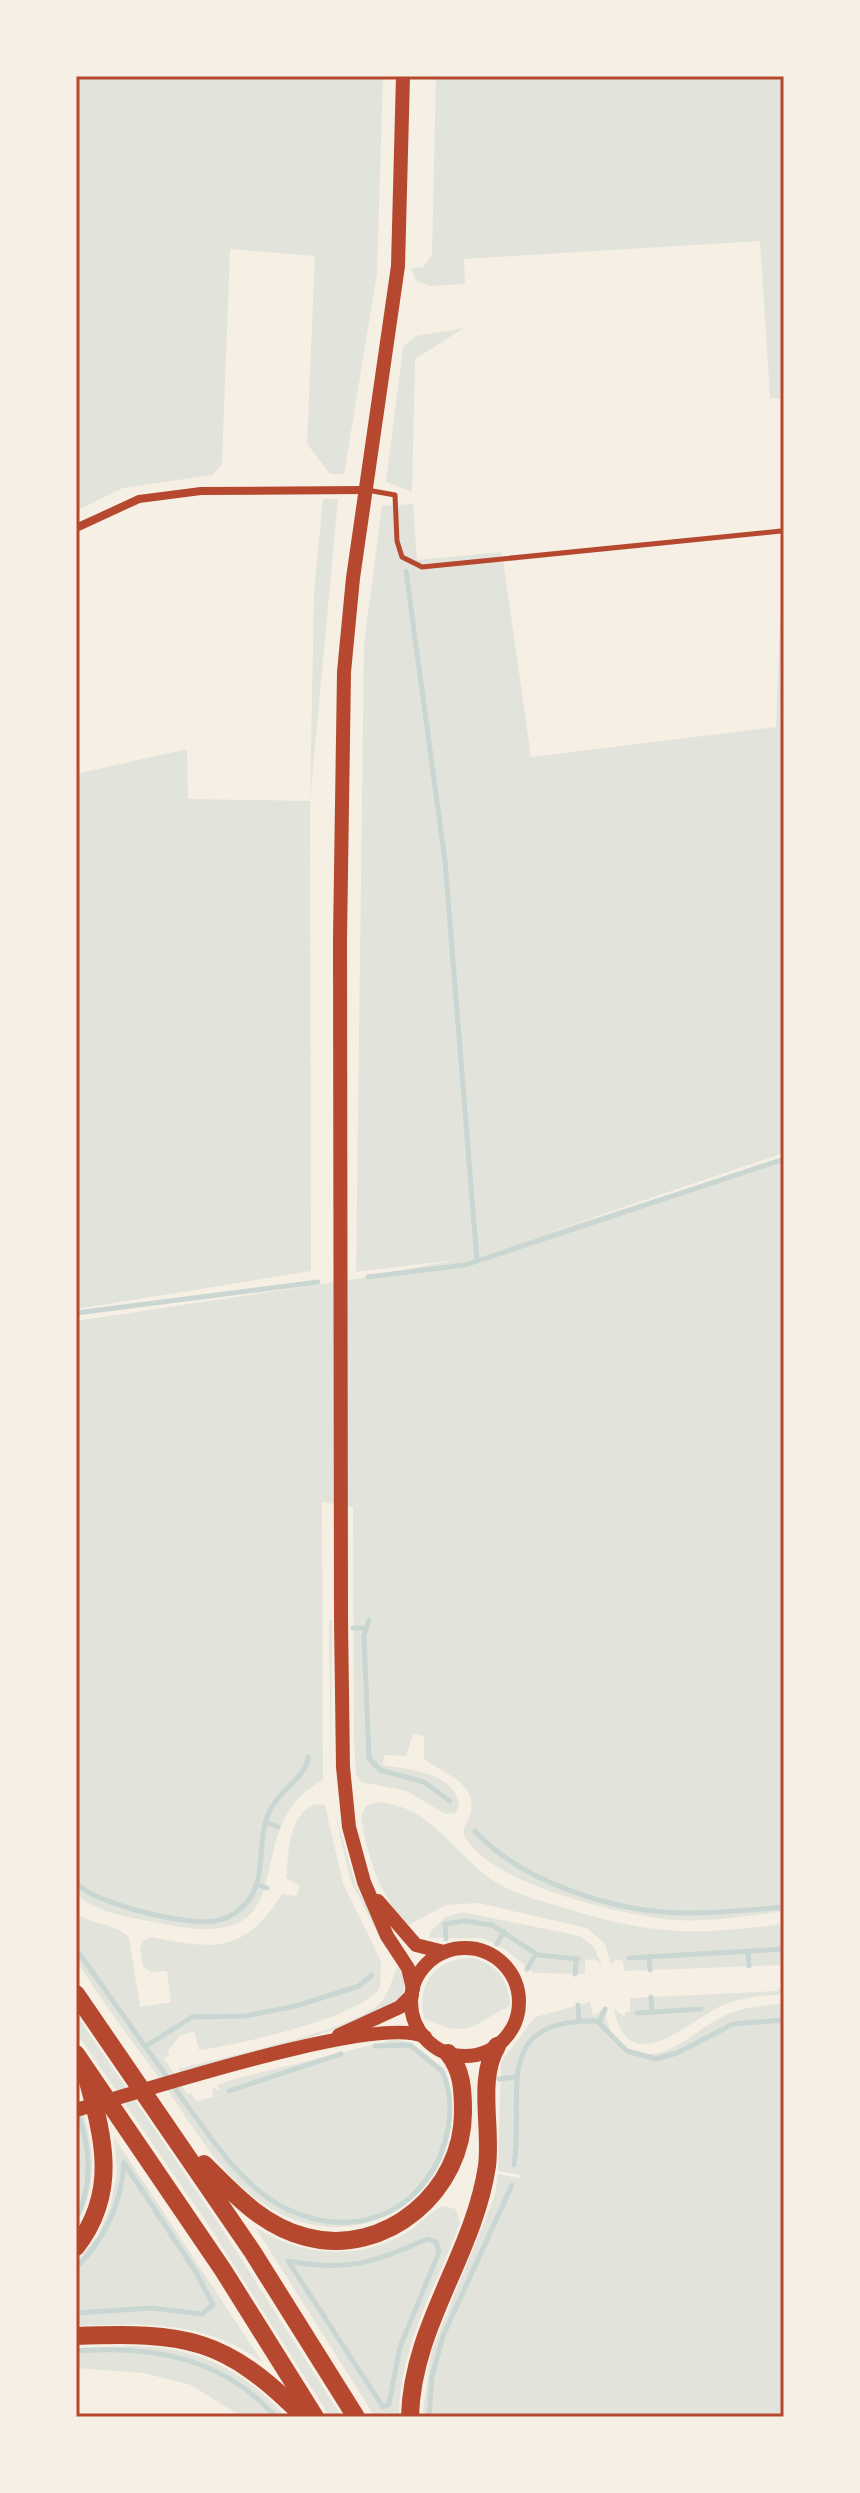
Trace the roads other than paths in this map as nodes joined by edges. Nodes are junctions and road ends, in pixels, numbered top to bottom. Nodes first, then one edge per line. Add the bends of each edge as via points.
1 (403, 76) edge
2 (365, 490) junction
3 (76, 528) edge
4 (781, 531) dead end
5 (364, 1882) junction
6 (444, 1952) junction
7 (412, 1992) junction
8 (76, 1994) edge
9 (425, 2037) junction
10 (328, 2040) junction
11 (497, 2046) junction
12 (448, 2053) junction
13 (80, 2059) edge
14 (76, 2110) edge
15 (175, 2137) junction
16 (76, 2247) edge
17 (76, 2336) edge
18 (304, 2417) edge
19 (315, 2417) edge
20 (356, 2417) edge
21 (410, 2417) edge

1 - 2 main road via 398,266
2 - 3 street via 201,491 139,499
2 - 4 lane via 395,495 402,557 422,567
2 - 5 main road via 344,672 340,939 342,1743 346,1810
5 - 6 main road via 416,1945
5 - 7 main road via 387,1936 408,1968
6 - 7 main road via 422,1969
6 - 11 main road via 483,1950 516,1980 519,2014
7 - 9 main road via 415,2023
7 - 10 main road via 400,2007
8 - 15 highway
9 - 10 main road via 405,2030
9 - 12 main road
10 - 14 main road
11 - 12 main road via 471,2056
11 - 21 highway via 487,2070 489,2147 479,2202 423,2340
12 - 15 highway via 459,2072 463,2097 463,2122 451,2168 406,2221 377,2233 331,2241 286,2230 247,2207
13 - 16 highway via 101,2126 106,2168 97,2213
13 - 19 highway
15 - 20 highway
17 - 18 highway via 148,2334 196,2341 257,2371

